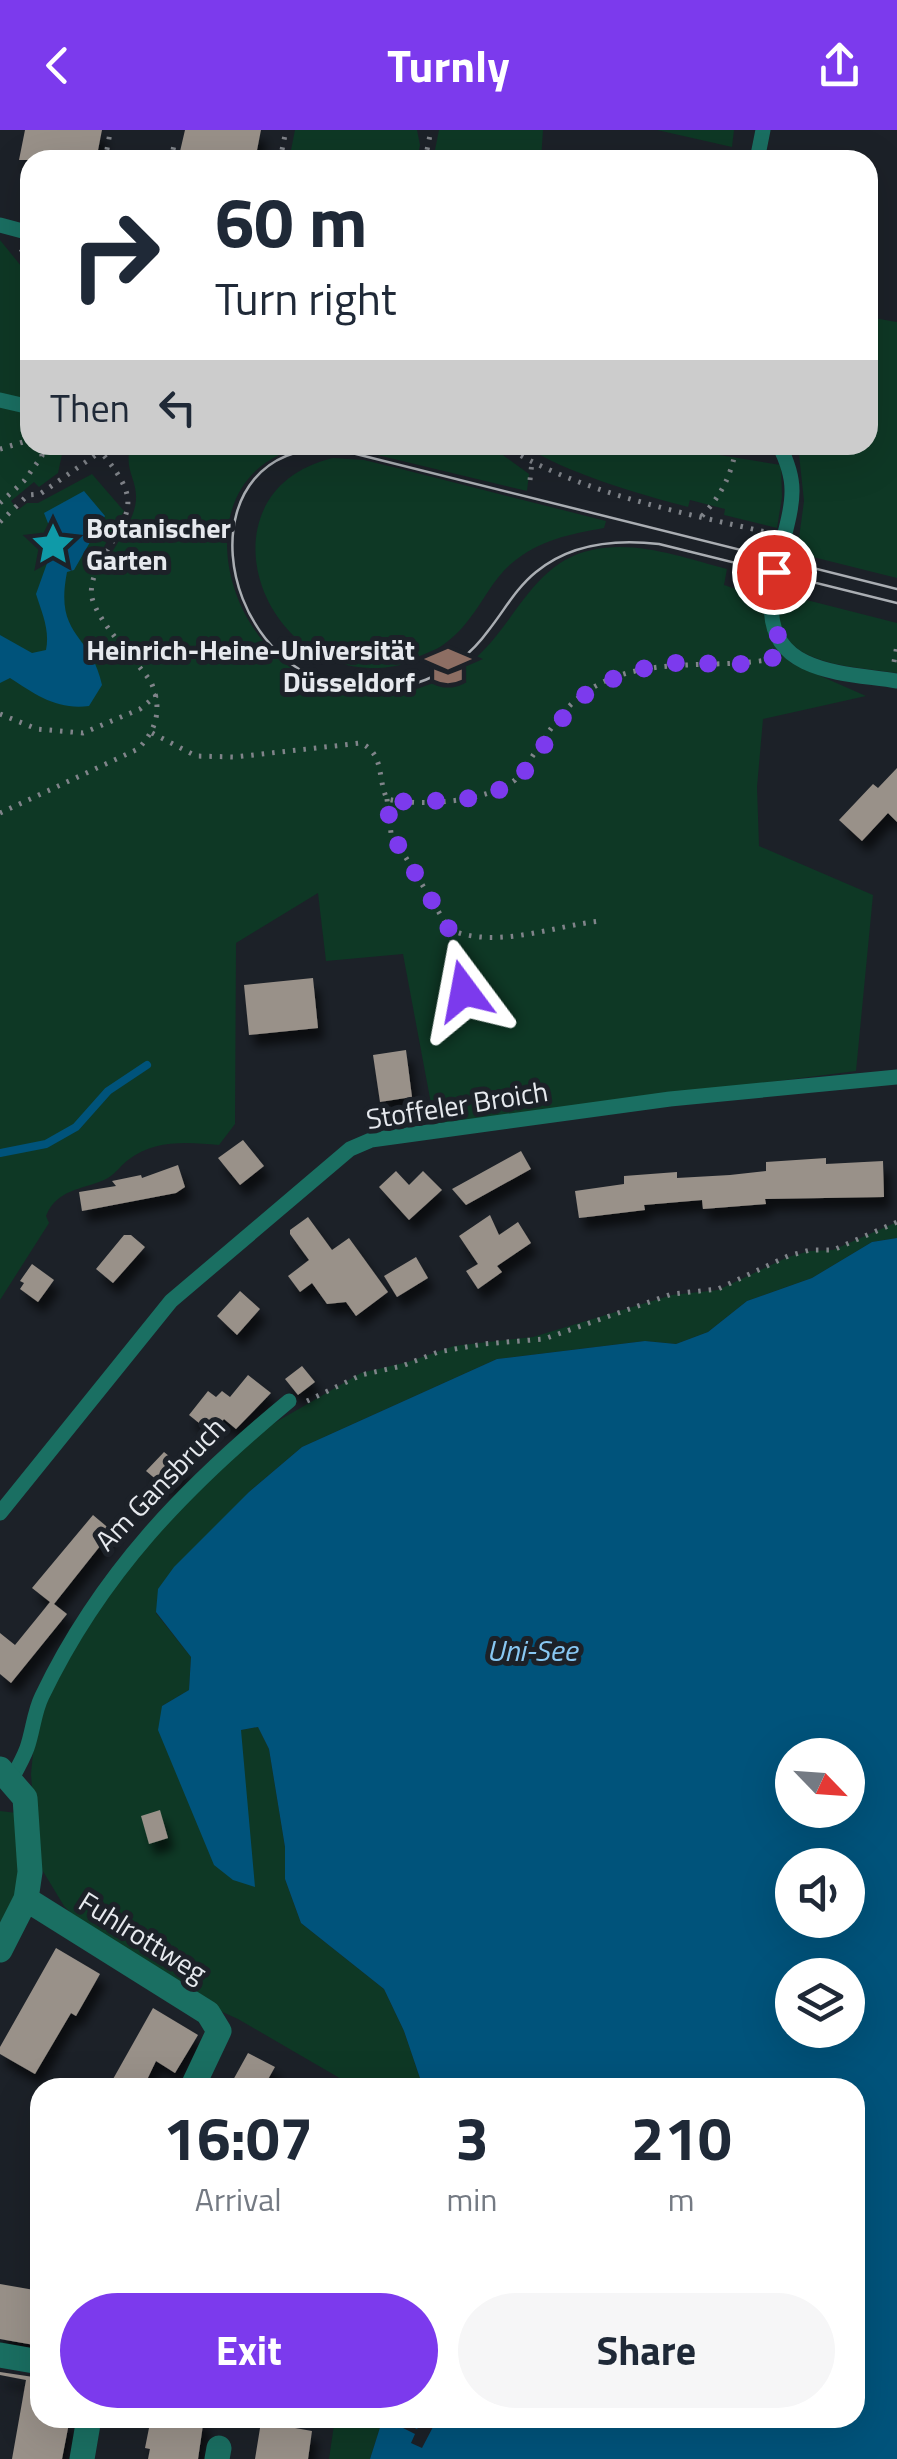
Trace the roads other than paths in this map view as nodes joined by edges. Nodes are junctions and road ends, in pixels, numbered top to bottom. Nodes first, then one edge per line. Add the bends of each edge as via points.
1 (782, 455) edge
2 (897, 680) edge
3 (897, 1077) edge
4 (289, 1401) road end
5 (0, 1513) edge
6 (5, 1776) edge
7 (26, 1900) junction
8 (0, 1950) edge
9 (197, 2078) edge
10 (0, 2355) edge
11 (30, 2360) edge
12 (87, 2428) edge
13 (82, 2459) edge

1 - 2 lane via 792,488 774,572 776,632 800,660 820,668
3 - 5 lane, Stoffeler Broich via 670,1099 371,1140 350,1149 171,1302
4 - 6 lane, Am Gansbruch via 126,1558 84,1618 40,1701 26,1752
6 - 7 street, Am Gansbruch via 25,1798
7 - 8 street, Am Gansbruch
7 - 9 street, Fuhlrottweg via 208,2013 219,2031
10 - 11 street
12 - 13 street

